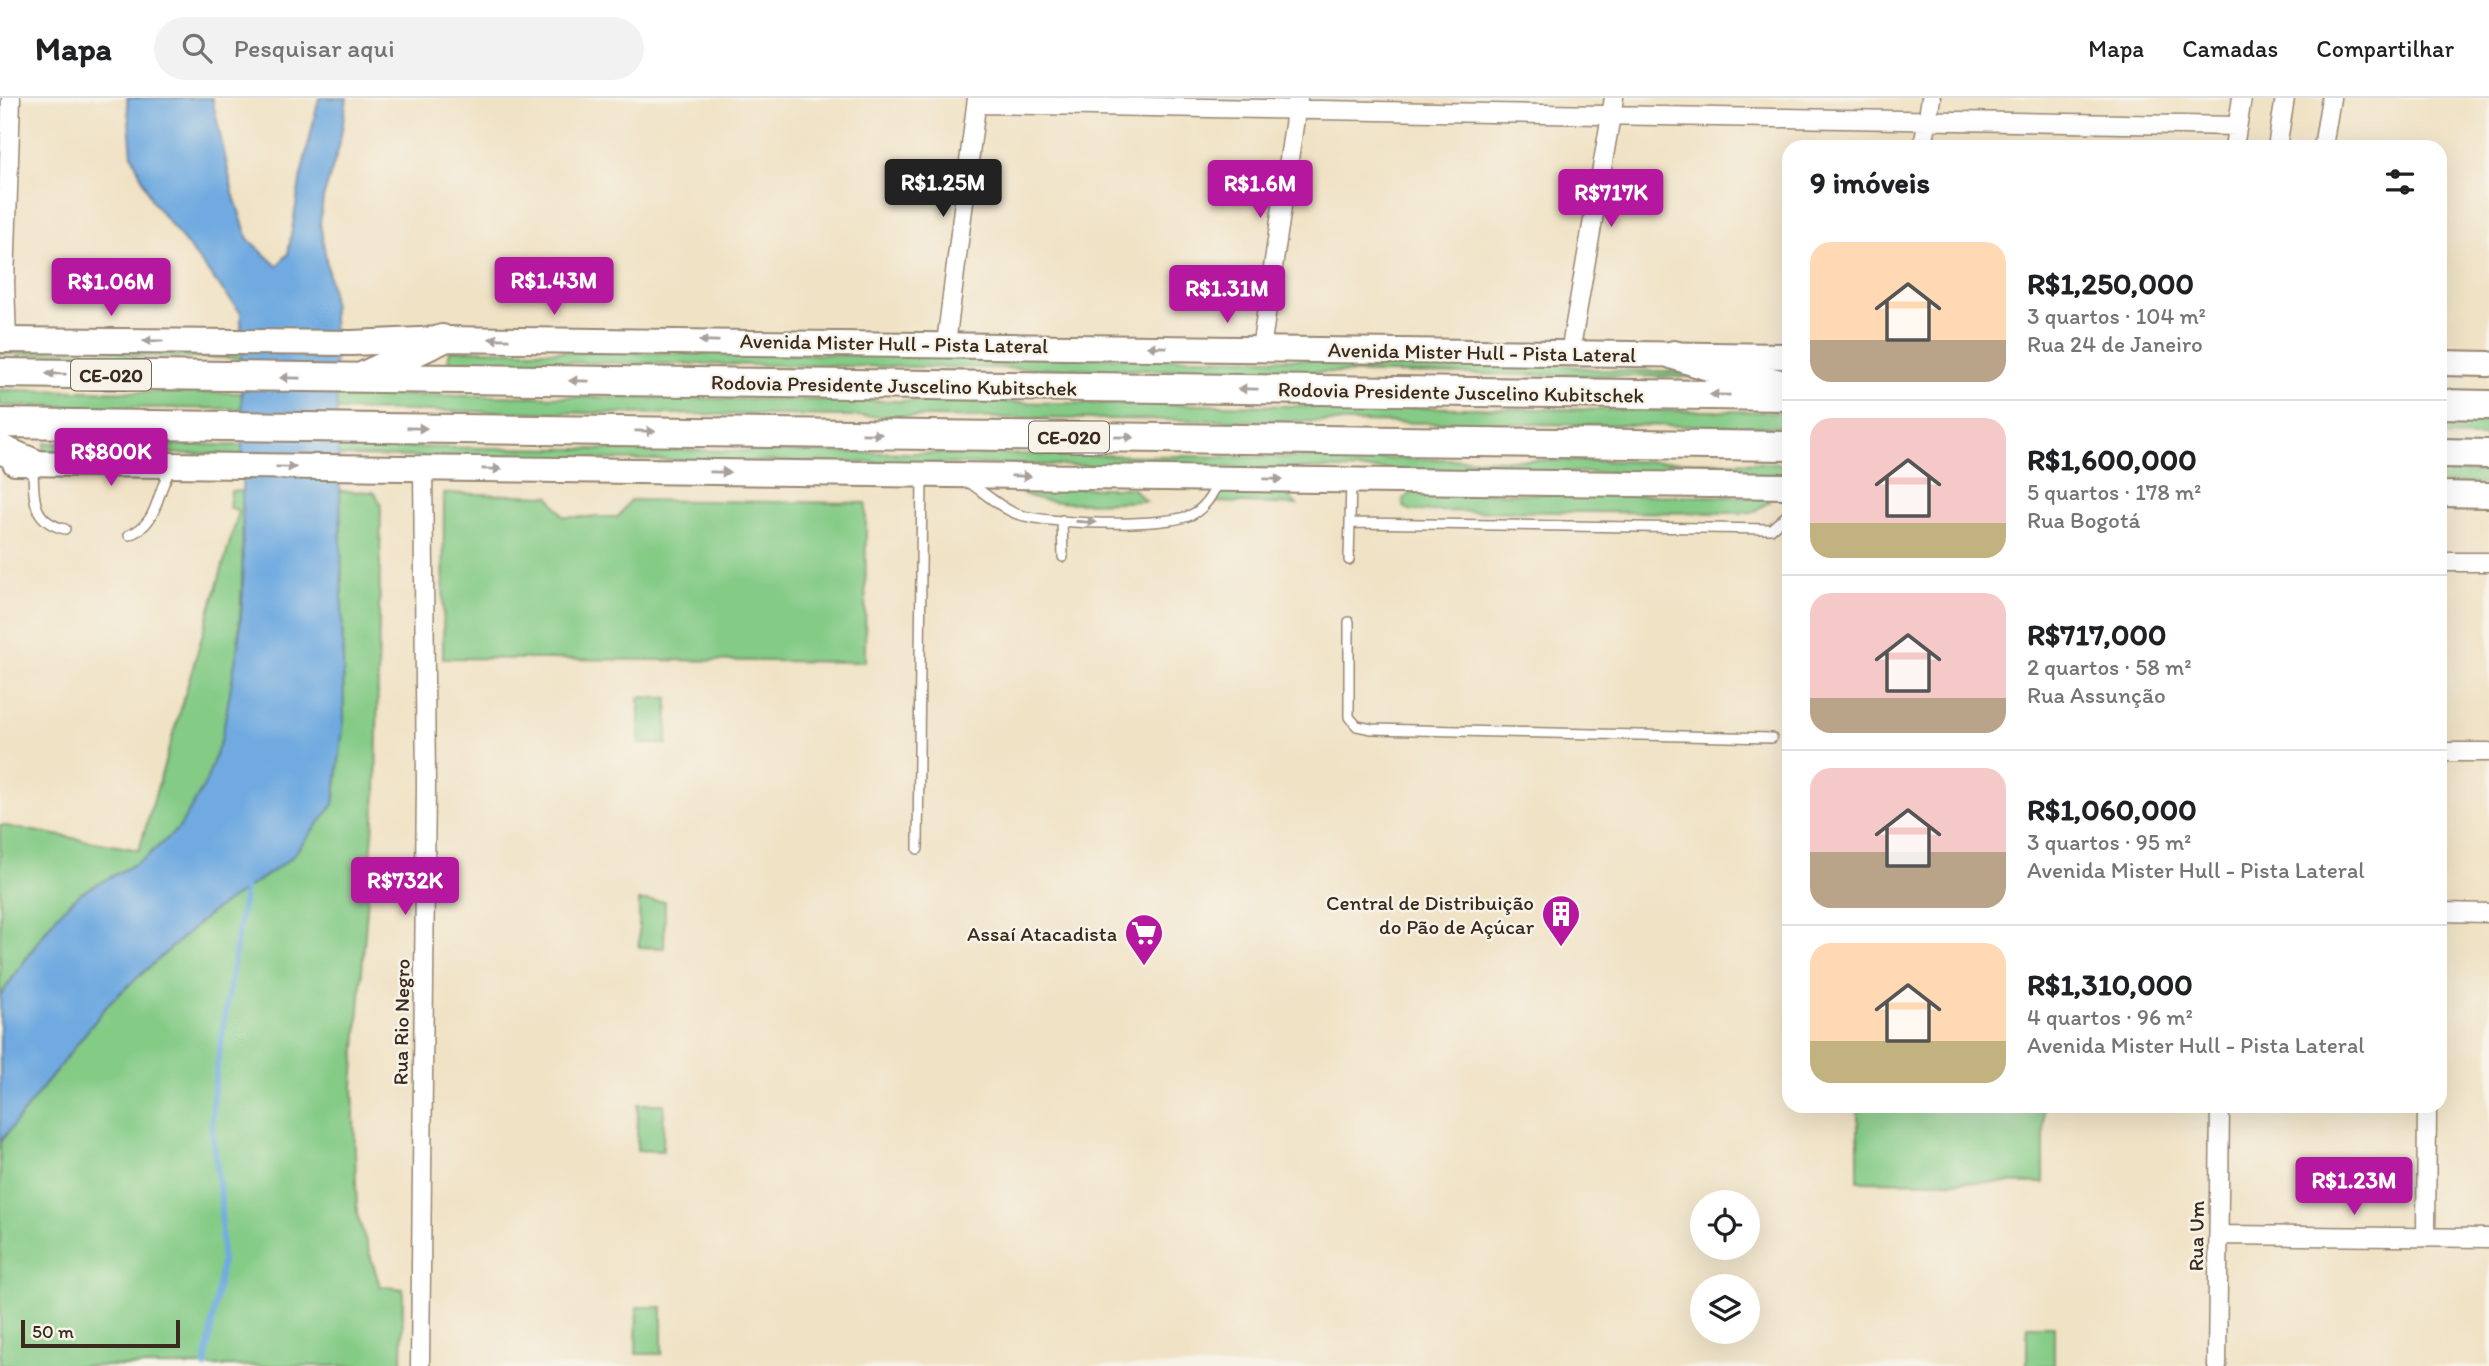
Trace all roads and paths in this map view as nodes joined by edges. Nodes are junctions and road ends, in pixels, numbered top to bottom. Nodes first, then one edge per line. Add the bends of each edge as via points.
1 (11, 98) edge
2 (1614, 98) edge
3 (1931, 98) edge
4 (2242, 98) edge
5 (2284, 98) edge
6 (2331, 98) edge
7 (977, 101) edge
8 (1296, 105) edge
9 (1611, 117) junction
10 (1927, 122) junction
11 (2237, 127) junction
12 (1924, 140) edge
13 (2235, 140) edge
14 (2278, 140) edge
15 (2324, 140) edge
16 (442, 339) junction
17 (4, 340) edge
18 (946, 344) junction
19 (1261, 349) junction
20 (1570, 353) junction
21 (1674, 355) junction
22 (1782, 356) edge
23 (2447, 363) edge
24 (2489, 364) edge
25 (0, 373) edge
26 (359, 379) junction
27 (1782, 385) edge
28 (1782, 396) edge
29 (2447, 404) edge
30 (2489, 405) edge
31 (0, 423) edge
32 (1782, 446) edge
33 (0, 449) edge
34 (2447, 453) edge
35 (2489, 454) edge
36 (0, 463) edge
37 (33, 463) junction
38 (173, 466) junction
39 (423, 468) junction
40 (922, 474) junction
41 (957, 474) junction
42 (1219, 478) junction
43 (1351, 480) junction
44 (1782, 486) edge
45 (2447, 494) edge
46 (2489, 495) edge
47 (1782, 519) edge
48 (1062, 520) junction
49 (1350, 523) junction
50 (65, 529) dead end
51 (128, 535) dead end
52 (1063, 557) dead end
53 (1349, 560) dead end
54 (2447, 562) edge
55 (2489, 562) edge
56 (1349, 622) dead end
57 (1772, 738) dead end
58 (2447, 752) edge
59 (2489, 752) edge
60 (918, 849) dead end
61 (2447, 912) edge
62 (2489, 913) edge
63 (2220, 1113) edge
64 (2427, 1113) edge
65 (2219, 1235) junction
66 (2426, 1237) junction
67 (2489, 1238) edge
68 (420, 1366) edge
69 (2217, 1366) edge

1 - 17 street
2 - 9 street
3 - 10 street
4 - 11 street
5 - 14 street
6 - 15 street
7 - 8 street
7 - 18 street
8 - 9 street
8 - 19 street
9 - 10 street
9 - 20 street
10 - 11 street
10 - 12 street
11 - 13 street
16 -> 17 main road, Avenida Mister Hull - Pista Lateral via 352,343
18 -> 16 main road, Avenida Mister Hull - Pista Lateral
16 - 26 highway
19 -> 18 main road, Avenida Mister Hull - Pista Lateral
19 - 20 main road, Avenida Mister Hull - Pista Lateral
20 - 21 main road, Avenida Mister Hull - Pista Lateral
21 - 22 main road, Avenida Mister Hull - Pista Lateral
21 - 27 highway
23 - 24 main road
26 -> 25 highway, Rodovia Presidente Juscelino Kubitschek / CE-020
28 -> 26 highway, Rodovia Presidente Juscelino Kubitschek / CE-020
29 - 30 highway
31 -> 32 highway, CE-020
33 - 37 highway
34 - 35 highway
36 - 37 main road
37 - 38 main road
37 - 50 lane via 34,506 49,523
38 -> 39 main road
38 - 51 lane via 163,480 150,521
39 -> 40 main road
39 - 68 street, Rua Rio Negro via 426,771
40 - 41 main road
40 - 60 lane
41 -> 42 main road
41 - 48 lane via 1013,512
42 -> 43 main road
48 -> 42 lane via 1145,522 1192,515 1211,499
43 - 44 main road
43 - 49 lane
45 - 46 main road
47 - 49 lane via 1771,529
48 - 52 lane
49 - 53 lane
54 - 55 street
56 - 57 lane via 1349,718 1357,726
58 - 59 street
61 - 62 street
63 - 65 street, Rua Um
64 - 66 street
65 - 66 street
65 - 69 street, Rua Um
66 - 67 street

